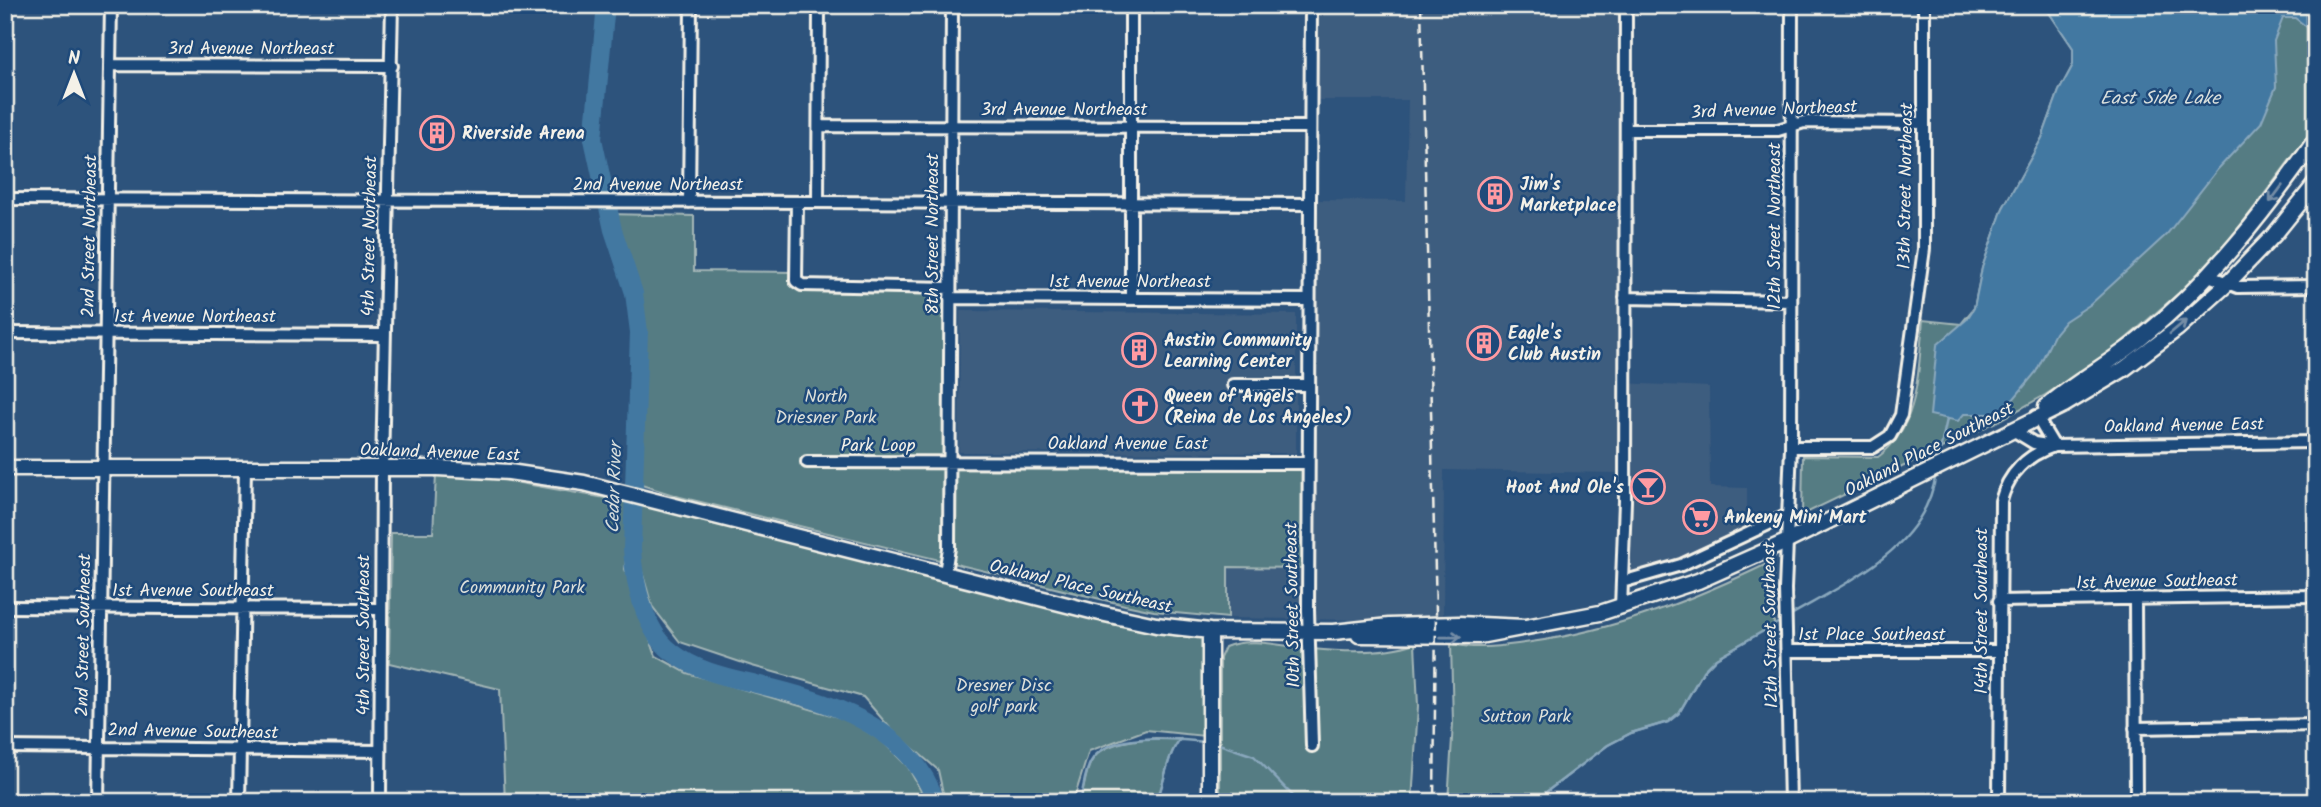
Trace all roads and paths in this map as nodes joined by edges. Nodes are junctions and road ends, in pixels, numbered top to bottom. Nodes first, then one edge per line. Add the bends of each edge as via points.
1 (111, 5) edge
2 (392, 5) edge
3 (691, 5) edge
4 (819, 5) edge
5 (952, 5) edge
6 (1131, 5) edge
7 (1311, 5) edge
8 (1626, 5) edge
9 (1792, 5) edge
10 (1924, 5) edge
11 (110, 65) junction
12 (392, 66) junction
13 (1924, 123) junction
14 (819, 126) junction
15 (1131, 126) junction
16 (950, 127) junction
17 (1310, 127) junction
18 (1792, 127) junction
19 (1626, 130) junction
20 (2316, 139) edge
21 (2316, 183) edge
22 (5, 199) edge
23 (107, 200) junction
24 (386, 200) junction
25 (689, 202) junction
26 (797, 202) junction
27 (818, 202) junction
28 (949, 203) junction
29 (1131, 204) junction
30 (1311, 204) junction
31 (2209, 276) junction
32 (2228, 284) junction
33 (2316, 286) edge
34 (950, 293) junction
35 (1625, 298) junction
36 (1131, 299) junction
37 (1309, 300) junction
38 (1791, 301) junction
39 (5, 333) edge
40 (105, 333) junction
41 (384, 335) junction
42 (1233, 385) dead end
43 (1308, 386) junction
44 (2036, 416) junction
45 (2011, 429) junction
46 (2316, 442) edge
47 (2054, 446) junction
48 (1791, 447) junction
49 (807, 462) dead end
50 (948, 462) junction
51 (1308, 463) junction
52 (5, 468) edge
53 (102, 468) junction
54 (245, 468) junction
55 (382, 468) junction
56 (1788, 515) junction
57 (1786, 541) junction
58 (946, 573) junction
59 (1622, 582) junction
60 (2316, 596) edge
61 (2135, 599) junction
62 (1999, 601) junction
63 (5, 607) edge
64 (101, 607) junction
65 (243, 607) junction
66 (1621, 608) junction
67 (380, 609) junction
68 (1210, 631) junction
69 (1309, 632) junction
70 (1998, 651) junction
71 (1787, 652) junction
72 (2316, 725) edge
73 (2136, 728) junction
74 (1312, 746) dead end
75 (5, 747) edge
76 (99, 748) junction
77 (240, 749) junction
78 (380, 751) junction
79 (98, 802) edge
80 (239, 802) edge
81 (380, 802) edge
82 (1210, 802) edge
83 (1790, 802) edge
84 (1999, 802) edge
85 (2136, 802) edge

1 - 11 street, 2nd Street Northeast
2 - 12 street, 4th Street Northeast
3 - 25 street
4 - 14 street
5 - 16 street, 8th Street Northeast
6 - 15 street
7 - 17 street, 10th Street Southeast
8 - 19 street
9 - 18 street, 12th Street Northeast
10 - 13 street, 13th Street Northeast
11 - 12 street, 3rd Avenue Northeast
11 - 23 street, 2nd Street Northeast
12 - 24 street, 4th Street Northeast
13 - 18 street, 3rd Avenue Northeast via 1804,122
13 - 48 street, 13th Street Northeast via 1924,249 1904,401 1895,427 1882,444 1873,447
14 - 16 street, 3rd Avenue Northeast
14 - 27 street
15 - 16 street, 3rd Avenue Northeast
15 - 17 street, 3rd Avenue Northeast
15 - 29 street
16 - 28 street, 8th Street Northeast
17 - 30 street, 10th Street Southeast
18 - 19 street, 3rd Avenue Northeast
18 - 38 street, 12th Street Northeast
19 - 35 street
20 -> 31 main road
21 - 32 main road
22 - 23 street, 2nd Avenue Northeast
23 - 24 street, 2nd Avenue Northeast
23 - 40 street, 2nd Street Northeast
24 - 25 street, 2nd Avenue Northeast
24 - 41 street, 4th Street Northeast
25 - 26 street, 2nd Avenue Northeast
26 - 27 street, 2nd Avenue Northeast
26 - 34 street, 1st Avenue Northeast via 796,281 808,286
27 - 28 street, 2nd Avenue Northeast
28 - 29 street, 2nd Avenue Northeast
28 - 34 street, 8th Street Northeast
29 - 30 street, 2nd Avenue Northeast
29 - 36 street
30 - 37 street, 10th Street Southeast
31 - 32 street
31 - 44 main road via 2142,337
32 - 33 street
44 -> 32 main road via 2084,395 2124,369
34 - 36 street, 1st Avenue Northeast
34 - 50 street, 8th Street Northeast
35 - 38 street
35 - 59 street
36 - 37 street, 1st Avenue Northeast
37 - 43 street, 10th Street Southeast
38 - 48 street, 12th Street Northeast
39 - 40 street, 1st Avenue Northeast
40 - 41 street, 1st Avenue Northeast
40 - 53 street, 2nd Street Northeast
41 - 55 street, 4th Street Northeast
42 - 43 street
43 - 51 street, 10th Street Southeast
44 - 45 main road, Oakland Place Southeast
44 - 47 street
45 - 47 street, Oakland Avenue East via 2034,443
45 - 57 main road, Oakland Place Southeast
46 - 47 street, Oakland Avenue East
47 - 62 street, 14th Street Southeast via 2022,464 2003,494
48 - 56 street, 12th Street Southeast
49 - 50 street, Park Loop
50 - 51 street, Oakland Avenue East
50 - 58 street, 8th Street Northeast
51 - 69 street, 10th Street Southeast
52 - 53 main road, Oakland Avenue East
53 - 54 main road, Oakland Avenue East
53 - 64 street, 2nd Street Southeast
54 - 55 main road, Oakland Avenue East
54 - 65 street
55 - 58 main road, Oakland Avenue East via 498,471 606,488
55 - 67 street, 4th Street Southeast
56 - 57 street, 12th Street Southeast
56 - 59 street via 1681,565
57 - 66 main road, Oakland Place Southeast via 1698,581
57 - 71 street, 12th Street Southeast
58 - 68 main road, Oakland Place Southeast via 1136,622
59 - 66 street
60 - 61 street, 1st Avenue Southeast
61 - 62 street, 1st Avenue Southeast
61 - 73 street
62 - 70 street, 14th Street Southeast
63 - 64 street, 1st Avenue Southeast
64 - 65 street, 1st Avenue Southeast
64 - 76 street, 2nd Street Southeast
65 - 67 street, 1st Avenue Southeast
65 - 77 street
66 - 69 main road, Oakland Place Southeast via 1459,637
67 - 78 street, 4th Street Southeast
68 - 69 main road, Oakland Place Southeast
68 - 82 main road
69 - 74 street, 10th Street Southeast
70 - 71 street, 1st Place Southeast
70 - 84 street, 14th Street Southeast
71 - 83 street, 12th Street Southeast
72 - 73 street
73 - 85 street
75 - 76 street, 2nd Avenue Southeast
76 - 77 street, 2nd Avenue Southeast
76 - 79 street, 2nd Street Southeast
77 - 78 street, 2nd Avenue Southeast
77 - 80 street
78 - 81 street, 4th Street Southeast

